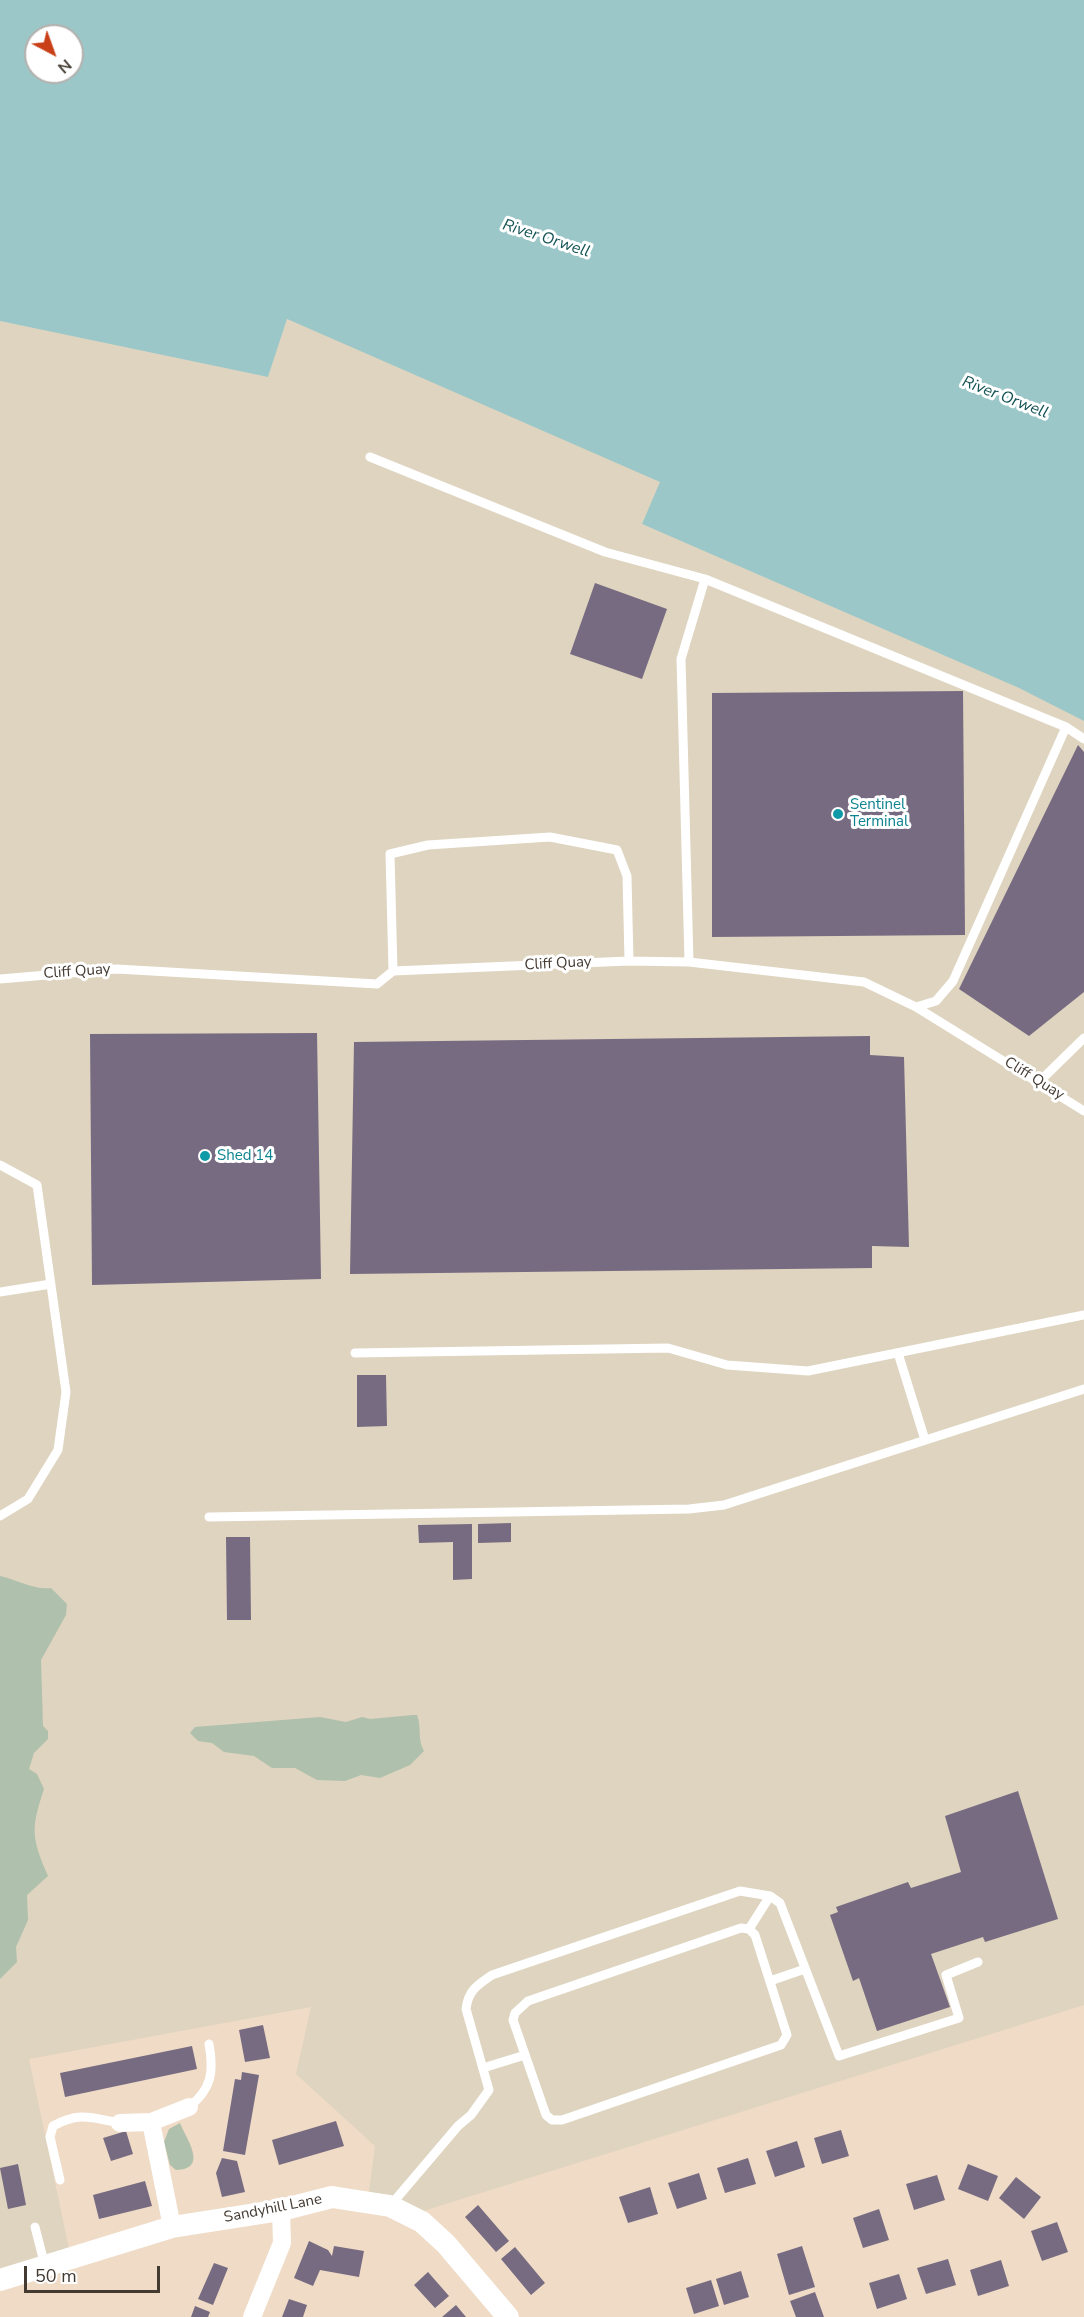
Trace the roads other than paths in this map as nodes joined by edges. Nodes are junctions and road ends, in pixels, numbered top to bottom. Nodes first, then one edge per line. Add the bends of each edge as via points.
1 (370, 457) dead end
2 (705, 579) junction
3 (1066, 726) junction
4 (1084, 739) edge
5 (629, 961) junction
6 (689, 962) junction
7 (393, 971) junction
8 (0, 979) edge
9 (916, 1007) junction
10 (1084, 1038) edge
11 (1039, 1082) junction
12 (1084, 1111) edge
13 (0, 1165) edge
14 (51, 1284) junction
15 (0, 1293) edge
16 (1084, 1314) edge
17 (355, 1353) dead end
18 (898, 1353) junction
19 (1084, 1389) edge
20 (925, 1440) junction
21 (0, 1516) edge
22 (209, 1517) dead end
23 (770, 1896) junction
24 (749, 1929) junction
25 (978, 1962) dead end
26 (805, 1969) junction
27 (770, 1981) junction
28 (209, 2044) dead end
29 (525, 2055) junction
30 (483, 2068) junction
31 (189, 2107) joint
32 (151, 2122) junction
33 (120, 2123) joint
34 (60, 2180) dead end
35 (390, 2206) junction
36 (281, 2210) junction
37 (172, 2226) junction
38 (35, 2227) dead end
39 (45, 2266) junction
40 (0, 2280) edge
41 (252, 2317) edge
42 (508, 2317) edge

1 - 2 lane via 605,552
2 - 3 lane
2 - 6 lane via 681,659
3 - 4 lane
3 - 9 lane via 953,981 936,1001
5 - 6 lane, Cliff Quay
5 - 7 lane, Cliff Quay
5 - 7 lane via 627,876 617,850 550,837 428,845 390,854
6 - 9 lane, Cliff Quay via 864,982
7 - 8 lane, Cliff Quay via 377,984 117,969
9 - 11 lane, Cliff Quay
10 - 11 lane
11 - 12 lane, Cliff Quay
13 - 14 lane via 37,1185
14 - 15 lane
14 - 21 lane via 66,1392 58,1450 28,1499
16 - 18 lane
17 - 18 lane via 668,1348 727,1365 808,1371
18 - 20 lane
19 - 20 lane
20 - 22 lane via 724,1504 689,1509
23 - 24 lane
23 - 26 lane via 780,1903
23 - 30 lane via 740,1891 492,1975 476,1985 468,1996 466,2009
24 - 27 lane via 755,1935
24 - 29 lane via 741,1928 528,2001 513,2020
25 - 26 lane via 946,1975 959,2018 839,2056
26 - 27 lane
27 - 29 lane via 787,2035 781,2045 562,2120 552,2121 546,2115
28 - 31 lane via 211,2081 200,2099
29 - 30 lane
30 - 35 lane via 489,2090 485,2098
31 - 32 street
32 - 33 street
32 - 37 street
33 - 34 lane via 80,2115 53,2126 50,2137
35 - 36 street, Sandyhill Lane via 332,2197
35 - 42 street, Sandyhill Lane via 422,2222 446,2244
36 - 37 street, Sandyhill Lane
36 - 41 street via 282,2243
37 - 39 street, Sandyhill Lane
38 - 39 lane
39 - 40 street, Sandyhill Lane

